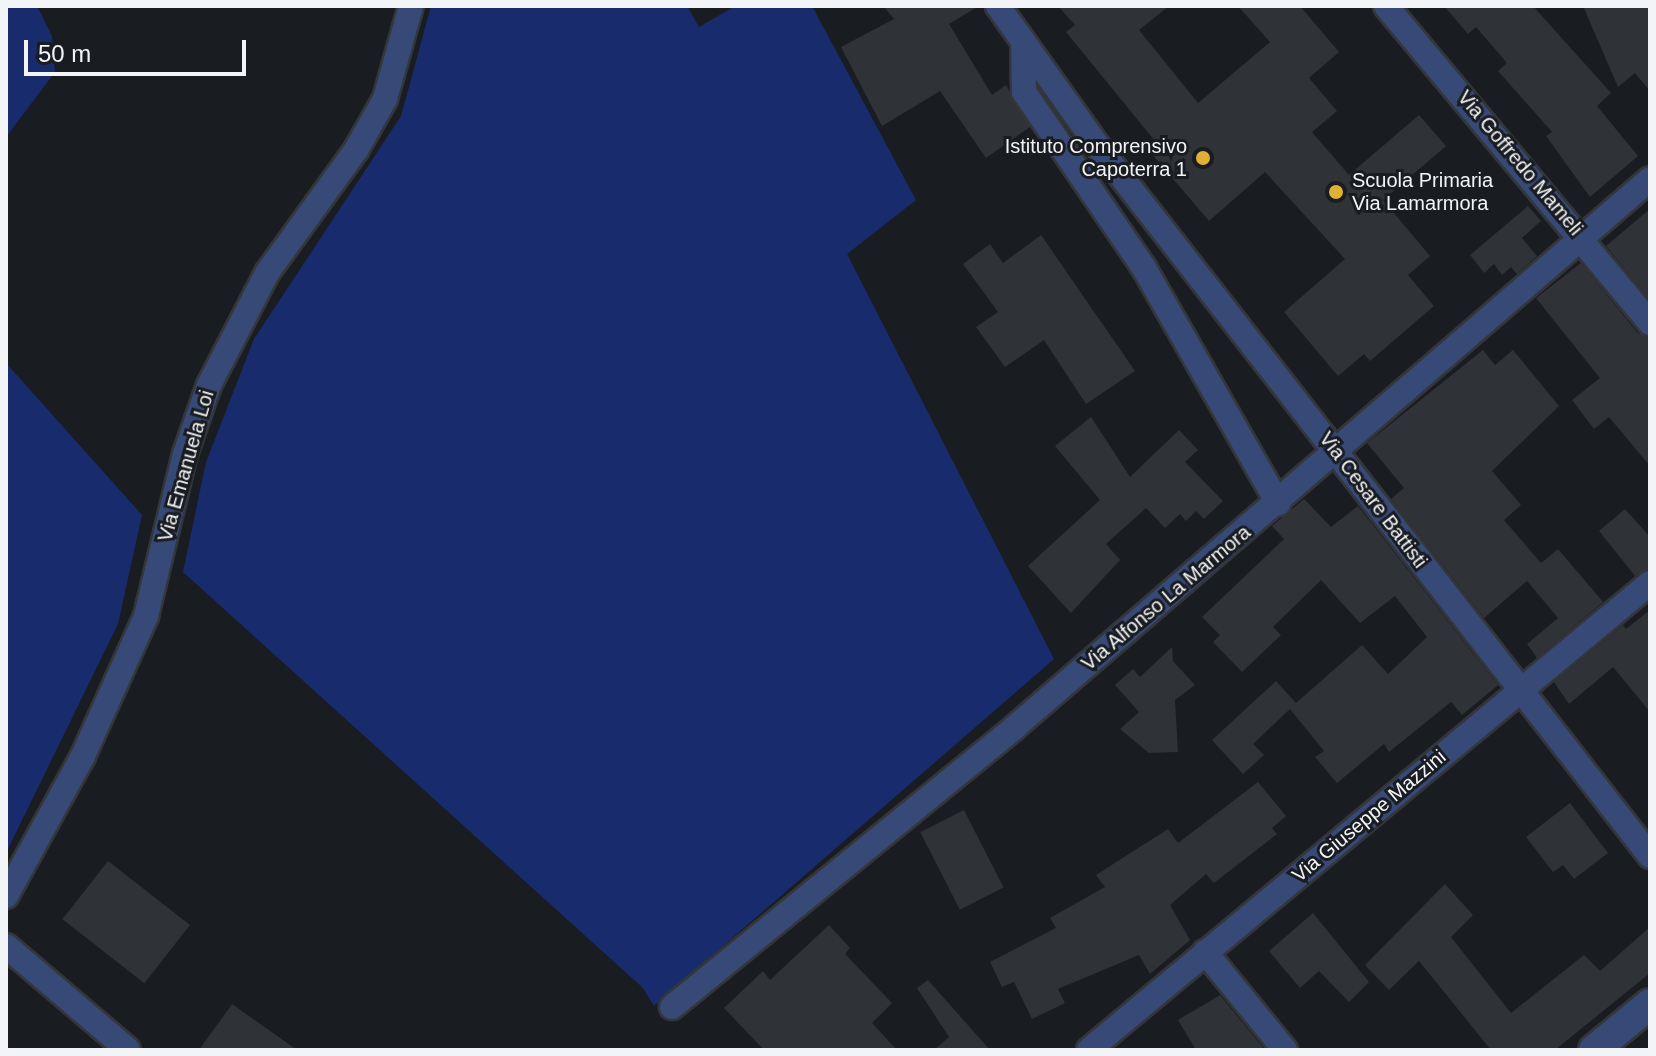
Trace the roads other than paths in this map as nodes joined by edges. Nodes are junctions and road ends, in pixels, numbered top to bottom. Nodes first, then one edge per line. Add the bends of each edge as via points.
1 (411, 6) edge
2 (998, 6) edge
3 (1386, 6) edge
4 (1023, 41) junction
5 (1097, 144) junction
6 (1069, 163) junction
7 (1650, 179) edge
8 (1580, 235) junction
9 (1650, 323) edge
10 (1337, 453) junction
11 (1278, 503) junction
12 (1650, 583) edge
13 (1518, 692) junction
14 (1650, 856) edge
15 (6, 896) edge
16 (6, 946) edge
17 (1205, 952) junction
18 (1650, 1004) edge
19 (672, 1007) dead end
20 (128, 1050) edge
21 (1089, 1050) edge
22 (1285, 1050) edge
23 (1594, 1050) edge

1 - 15 street, Via Emanuela Loi via 385,99 356,150 267,273 209,385 185,454 146,616 82,758
2 - 4 street, Via Cesare Battisti
3 - 8 street, Via Goffredo Mameli
4 - 5 street, Via Cesare Battisti
4 - 6 street via 1024,92
5 - 6 street
5 - 10 street, Via Cesare Battisti
6 - 11 street via 1144,268
7 - 8 street, Via Alfonso La Marmora
8 - 9 street, Via Goffredo Mameli
8 - 10 street, Via Alfonso La Marmora
10 - 11 street, Via Alfonso La Marmora
10 - 13 street, Via Cesare Battisti
11 - 19 street, Via Alfonso La Marmora
12 - 13 street, Via Giuseppe Mazzini
13 - 14 street, Via Cesare Battisti
13 - 17 street, Via Giuseppe Mazzini
16 - 20 street
17 - 21 street, Via Giuseppe Mazzini
17 - 22 street
18 - 23 street

